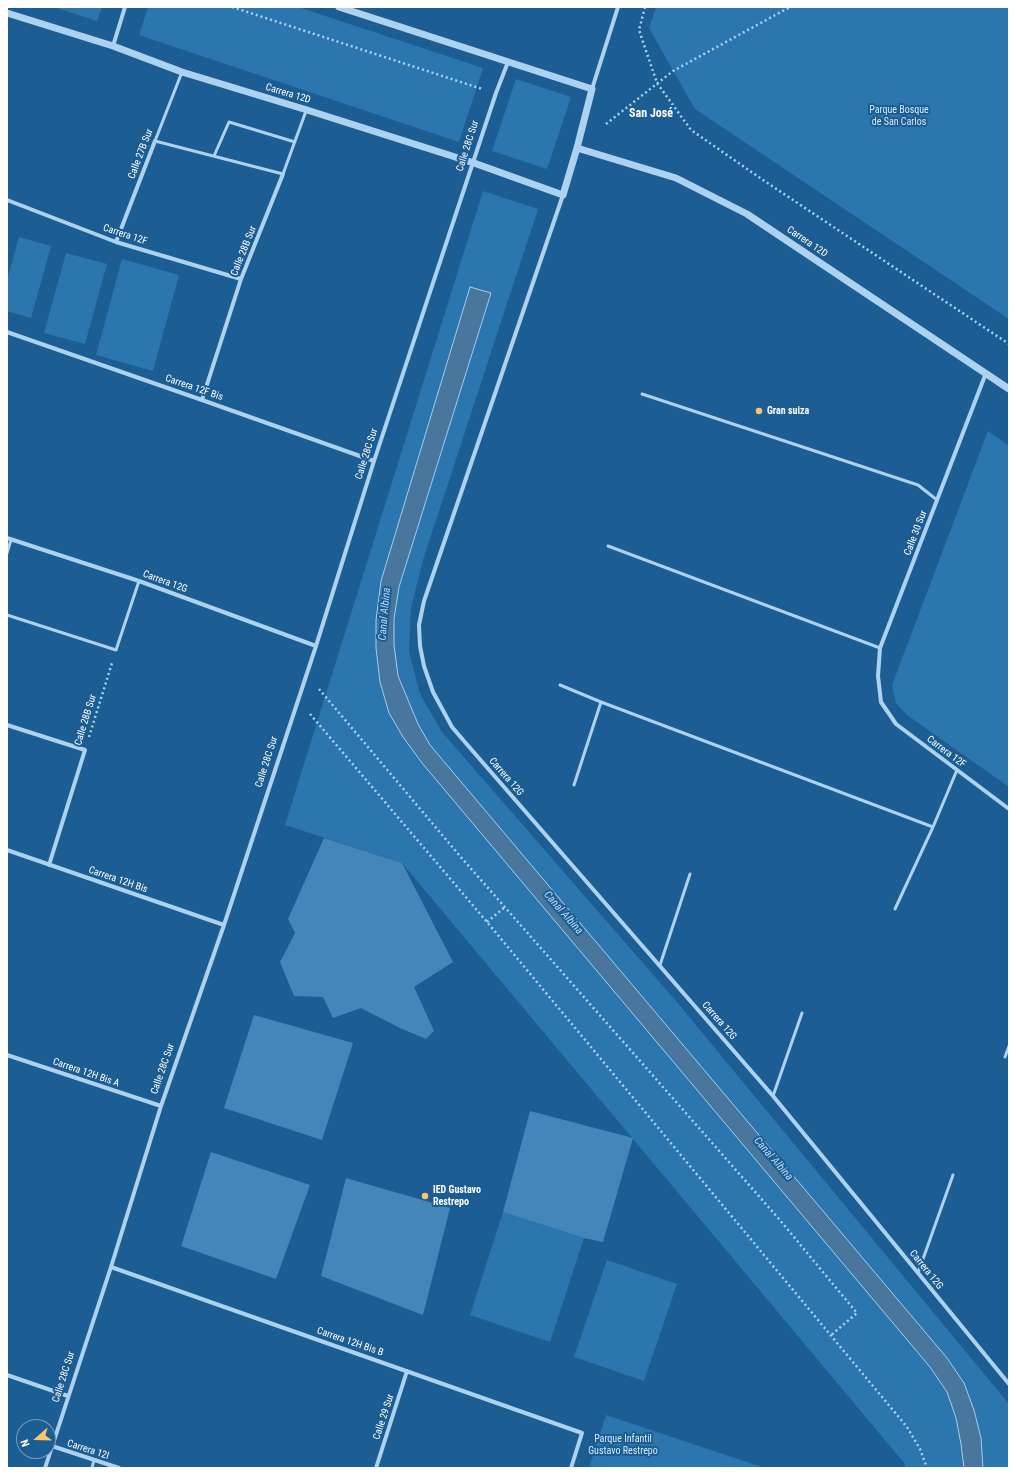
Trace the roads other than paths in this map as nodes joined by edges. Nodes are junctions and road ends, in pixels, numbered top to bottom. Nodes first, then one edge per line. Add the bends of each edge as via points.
1 (125, 7) edge
2 (339, 7) edge
3 (618, 7) edge
4 (7, 13) edge
5 (112, 46) junction
6 (508, 62) junction
7 (182, 72) junction
8 (592, 89) junction
9 (307, 110) junction
10 (155, 140) junction
11 (295, 142) junction
12 (577, 148) junction
13 (214, 156) junction
14 (474, 163) junction
15 (283, 174) junction
16 (563, 195) junction
17 (7, 200) edge
18 (116, 242) junction
19 (241, 279) junction
20 (7, 332) edge
21 (986, 373) junction
22 (1009, 389) edge
23 (642, 394) dead end
24 (202, 400) junction
25 (374, 462) junction
26 (937, 500) junction
27 (9, 539) edge
28 (608, 546) dead end
29 (7, 554) edge
30 (139, 581) junction
31 (7, 615) edge
32 (316, 646) junction
33 (880, 648) junction
34 (560, 685) dead end
35 (601, 702) junction
36 (881, 702) joint
37 (7, 725) edge
38 (957, 770) junction
39 (574, 784) dead end
40 (1009, 809) edge
41 (933, 827) junction
42 (7, 850) edge
43 (49, 865) junction
44 (690, 874) dead end
45 (894, 909) dead end
46 (224, 925) junction
47 (660, 965) junction
48 (802, 1013) dead end
49 (1009, 1046) edge
50 (7, 1055) edge
51 (1005, 1057) dead end
52 (773, 1096) junction
53 (161, 1106) junction
54 (953, 1175) dead end
55 (112, 1267) junction
56 (918, 1273) junction
57 (407, 1371) junction
58 (7, 1375) edge
59 (1009, 1384) edge
60 (68, 1396) junction
61 (56, 1434) edge
62 (56, 1447) edge
63 (94, 1460) junction
64 (92, 1468) edge
65 (119, 1468) edge
66 (376, 1468) edge
67 (571, 1468) edge

1 - 5 street
2 - 6 street
3 - 8 street
4 - 5 street, Carrera 12D
5 - 7 street, Carrera 12D
6 - 8 street
6 - 14 street, Calle 28C Sur
7 - 9 street, Carrera 12D
7 - 10 lane, Calle 27B Sur
8 - 12 street
9 - 11 lane, Calle 28B Sur
9 - 14 street, Carrera 12D
10 - 13 lane
10 - 18 street, Calle 27B Sur
11 - 13 lane via 228,122
11 - 15 lane, Calle 28B Sur
12 - 16 street
12 - 21 street, Carrera 12D via 676,178 747,214
13 - 15 lane
14 - 16 street, Carrera 12D
14 - 25 street, Calle 28C Sur
15 - 19 street, Calle 28B Sur
16 - 47 street, Carrera 12G via 424,601 419,625 420,646 433,692 452,727
17 - 18 street, Carrera 12F
18 - 19 street, Carrera 12F
19 - 24 street, Calle 28B Sur
20 - 24 street, Carrera 12F Bis
21 - 22 street, Carrera 12D
21 - 26 street, Calle 30 Sur
23 - 26 lane via 918,485
24 - 25 street, Carrera 12F Bis
25 - 32 street, Calle 28C Sur
26 - 33 street, Calle 30 Sur
27 - 29 lane
27 - 30 street, Carrera 12G
28 - 33 lane
30 - 31 lane via 116,650
30 - 32 street, Carrera 12G
32 - 46 street, Calle 28C Sur
33 - 36 street, Calle 30 Sur via 878,676
34 - 35 lane
35 - 39 lane
35 - 41 lane
36 - 38 street, Carrera 12F via 896,724
37 - 43 street, Calle 28B Sur via 85,750
38 - 40 street, Carrera 12F
38 - 41 lane
41 - 45 lane
42 - 43 street, Carrera 12H Bis
43 - 46 street, Carrera 12H Bis
44 - 47 lane
46 - 53 street, Calle 28C Sur
47 - 52 street, Carrera 12G
48 - 52 lane
49 - 51 lane
50 - 53 street, Carrera 12H Bis A
52 - 56 street, Carrera 12G
53 - 55 street, Calle 28C Sur
54 - 56 lane
55 - 57 street, Carrera 12H Bis B
55 - 60 street, Calle 28C Sur
56 - 59 street, Carrera 12G
57 - 66 street, Calle 29 Sur
57 - 67 street, Carrera 12H Bis B via 582,1433
58 - 60 street
60 - 61 street, Calle 28C Sur
62 - 63 street, Carrera 12I
63 - 64 lane
63 - 65 street, Carrera 12I

